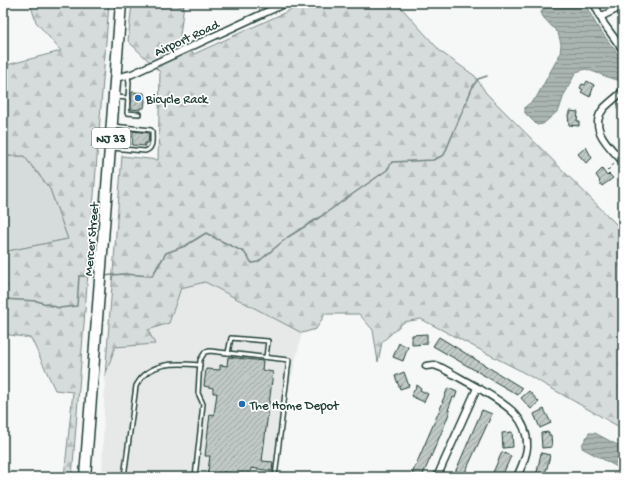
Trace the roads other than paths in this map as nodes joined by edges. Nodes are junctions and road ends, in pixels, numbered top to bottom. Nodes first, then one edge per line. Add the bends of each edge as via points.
1 (121, 3) edge
2 (286, 3) edge
3 (594, 3) edge
4 (623, 6) edge
5 (600, 17) junction
6 (623, 50) edge
7 (128, 76) junction
8 (115, 78) junction
9 (623, 91) edge
10 (114, 97) junction
11 (128, 98) junction
12 (139, 114) dead end
13 (112, 126) junction
14 (110, 147) junction
15 (620, 162) edge
16 (228, 353) junction
17 (266, 357) junction
18 (200, 365) junction
19 (426, 366) dead end
20 (476, 388) junction
21 (85, 477) edge
22 (124, 477) edge
23 (195, 477) edge
24 (275, 477) edge
25 (437, 477) edge
26 (517, 477) edge

1 - 8 main road, Mercer Street / NJ 33
2 - 7 street, Airport Road
3 - 5 street
4 - 5 street
5 - 6 street
7 - 8 street, Airport Road
7 - 11 lane
8 - 10 main road, Mercer Street / NJ 33
9 - 15 street via 603,110 598,125 601,137
10 - 11 lane
10 - 13 main road, Mercer Street / NJ 33
11 - 12 lane via 127,113
13 - 14 main road, Mercer Street / NJ 33
13 - 14 lane via 151,130 151,147 145,151
14 - 21 main road, Mercer Street / NJ 33
16 - 17 lane
16 - 17 lane via 231,338 268,341
16 - 18 lane via 205,352
17 - 24 lane via 289,360
18 - 22 lane via 173,364 156,367 138,382
18 - 23 lane via 198,393 203,404
19 - 20 street via 438,366
20 - 25 street
20 - 26 street via 510,408 522,425 527,447

